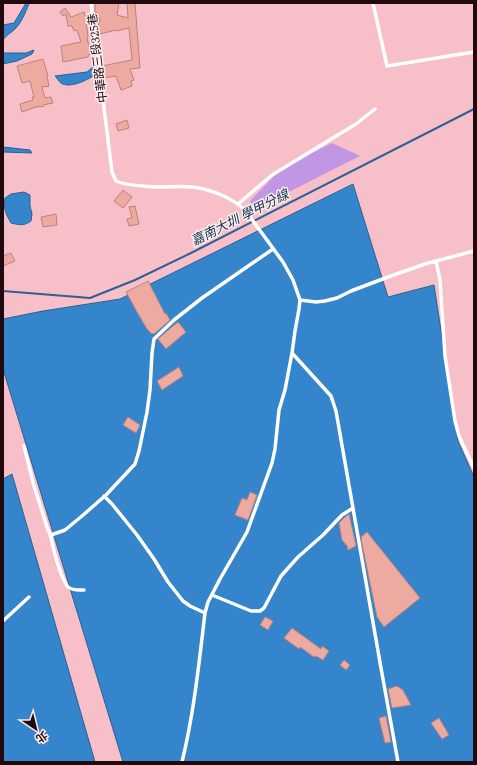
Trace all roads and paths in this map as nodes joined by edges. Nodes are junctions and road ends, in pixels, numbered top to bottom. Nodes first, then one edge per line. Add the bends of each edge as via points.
1 (92, 3) edge
2 (373, 3) edge
3 (474, 52) edge
4 (375, 109) dead end
5 (238, 204) junction
6 (273, 249) junction
7 (474, 251) edge
8 (436, 261) junction
9 (300, 300) junction
10 (292, 353) junction
11 (24, 446) dead end
12 (474, 468) edge
13 (104, 496) junction
14 (353, 508) junction
15 (51, 535) junction
16 (84, 590) dead end
17 (212, 595) junction
18 (29, 597) dead end
19 (205, 613) junction
20 (3, 620) edge
21 (182, 762) edge
22 (398, 762) edge

1 - 5 lane, 中華路三段325巷 via 112,172 116,181 135,186 193,187 218,194
2 - 3 lane via 387,66
4 - 5 lane via 356,124 272,175
5 - 6 lane
6 - 9 lane via 293,280
6 - 13 lane via 202,298 154,339 146,418 135,464
7 - 8 lane
8 - 9 lane via 388,276 338,298 316,302
8 - 12 lane via 440,280 445,356 455,421
9 - 10 lane
10 - 14 lane via 331,396 336,411
10 - 17 lane via 279,410 272,463 247,532
11 - 15 lane
13 - 15 lane via 65,530
13 - 19 lane via 137,534 183,601
14 - 17 lane via 342,515 323,536 298,557 281,576 260,611 251,611
14 - 22 lane
15 - 16 lane via 64,582 74,590
17 - 19 lane
18 - 20 lane
19 - 21 lane via 193,708

